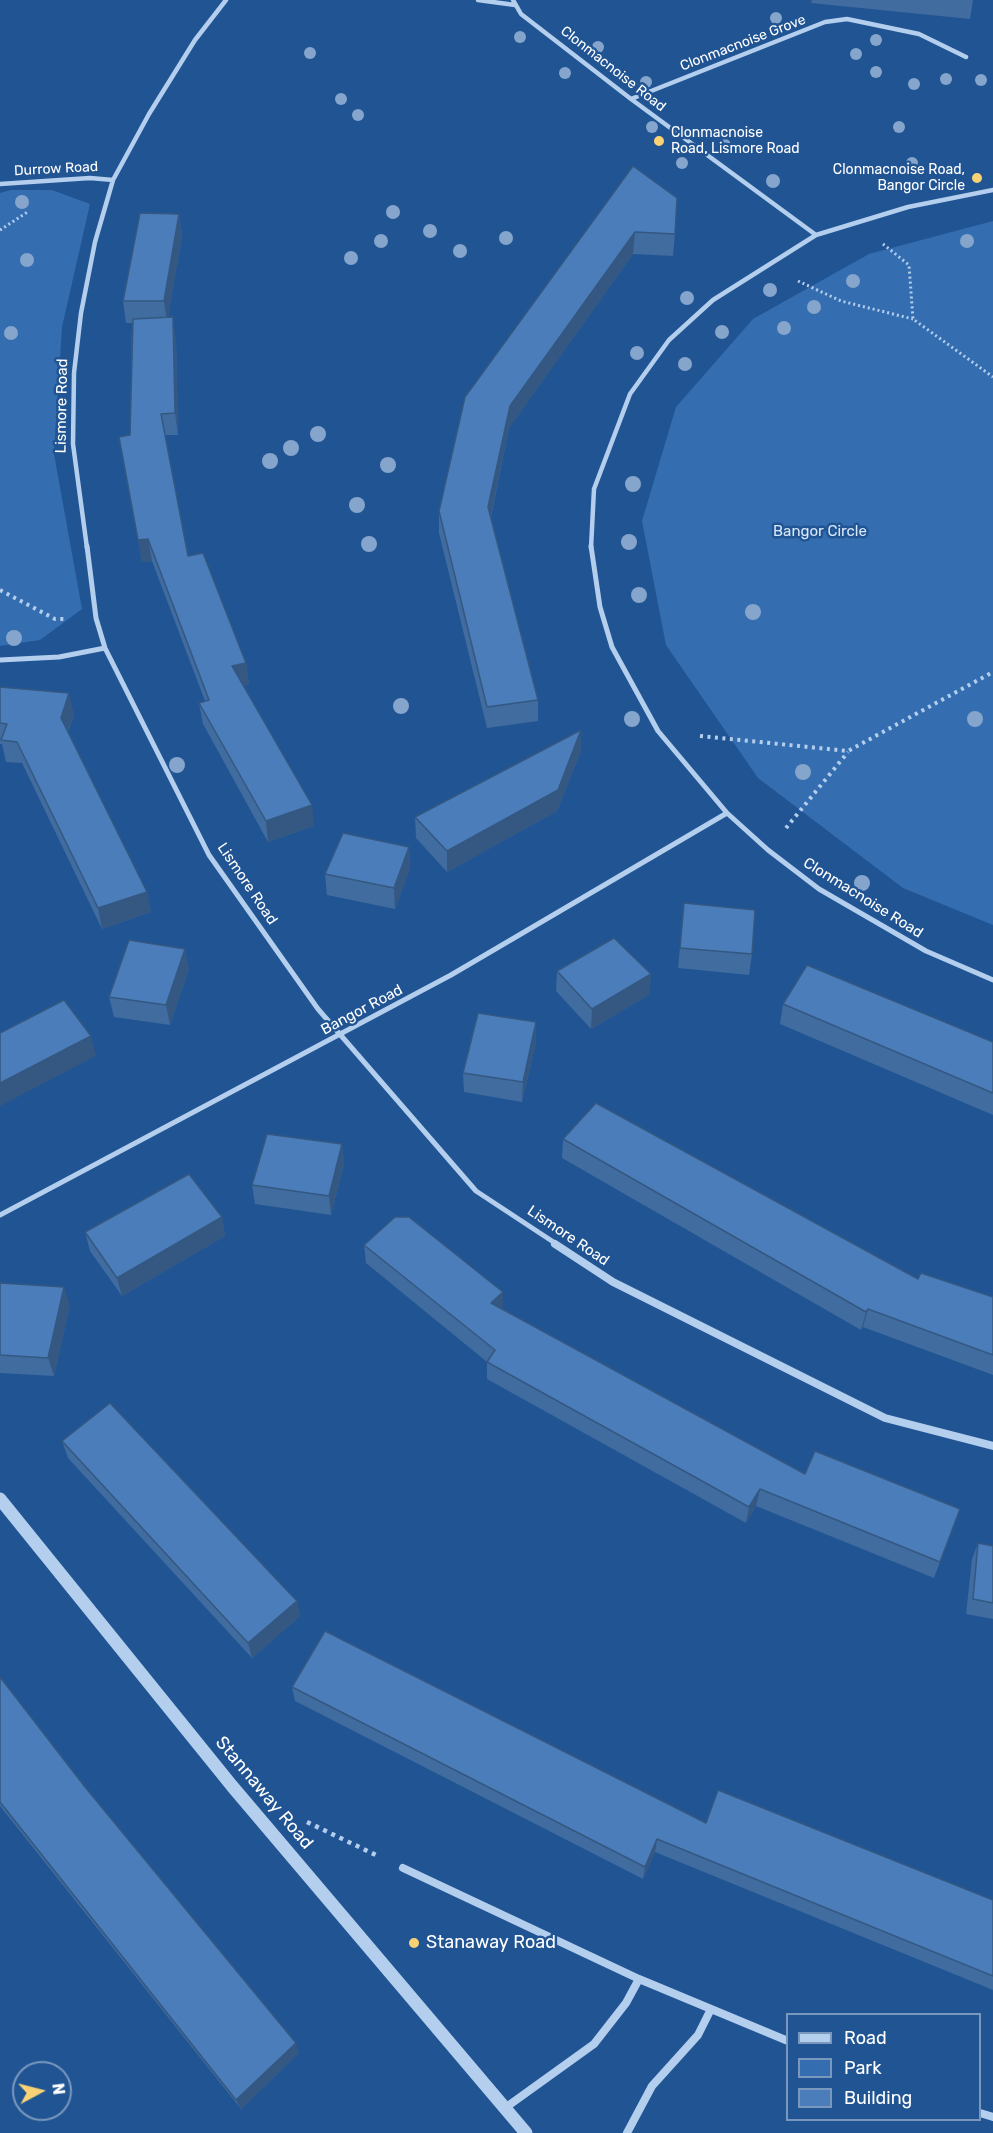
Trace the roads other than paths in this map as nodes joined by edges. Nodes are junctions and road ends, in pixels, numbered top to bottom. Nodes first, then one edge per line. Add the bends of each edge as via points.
1 (225, 0) edge
2 (478, 0) edge
3 (514, 2) edge
4 (966, 57) dead end
5 (632, 99) junction
6 (113, 180) junction
7 (0, 184) edge
8 (993, 190) edge
9 (816, 235) junction
10 (105, 648) junction
11 (0, 660) edge
12 (728, 813) junction
13 (993, 980) edge
14 (340, 1036) junction
15 (0, 1215) edge
16 (993, 1446) edge
17 (0, 1499) edge
18 (404, 1868) road end
19 (639, 1980) junction
20 (710, 2011) junction
21 (786, 2040) edge
22 (505, 2108) junction
23 (526, 2133) edge
24 (627, 2133) edge

1 - 6 street, Lismore Road via 189,49
2 - 3 street, Clonmacnoise Road
3 - 5 street, Clonmacnoise Road via 521,14
4 - 5 street, Clonmacnoise Grove via 919,34 847,19 825,22 756,47
5 - 9 street, Clonmacnoise Road
6 - 7 street, Durrow Road via 82,178
6 - 10 street, Lismore Road via 95,242 74,373 73,444 96,618
8 - 9 street, Clonmacnoise Road via 908,207
9 - 12 street, Clonmacnoise Road via 713,300 669,340 630,394 594,489 591,546 600,607 612,647 658,731
10 - 11 street via 59,657
10 - 14 street, Lismore Road via 209,855
12 - 13 street, Clonmacnoise Road via 819,889 926,951
12 - 14 street, Bangor Road
14 - 15 street, Bangor Road
14 - 16 street, Lismore Road via 476,1191 613,1282 885,1418
17 - 22 street, Stannaway Road via 232,1786
18 - 19 street
19 - 20 street
19 - 22 street via 594,2044
20 - 21 street
20 - 24 street via 698,2035 652,2086
22 - 23 street, Stannaway Road

